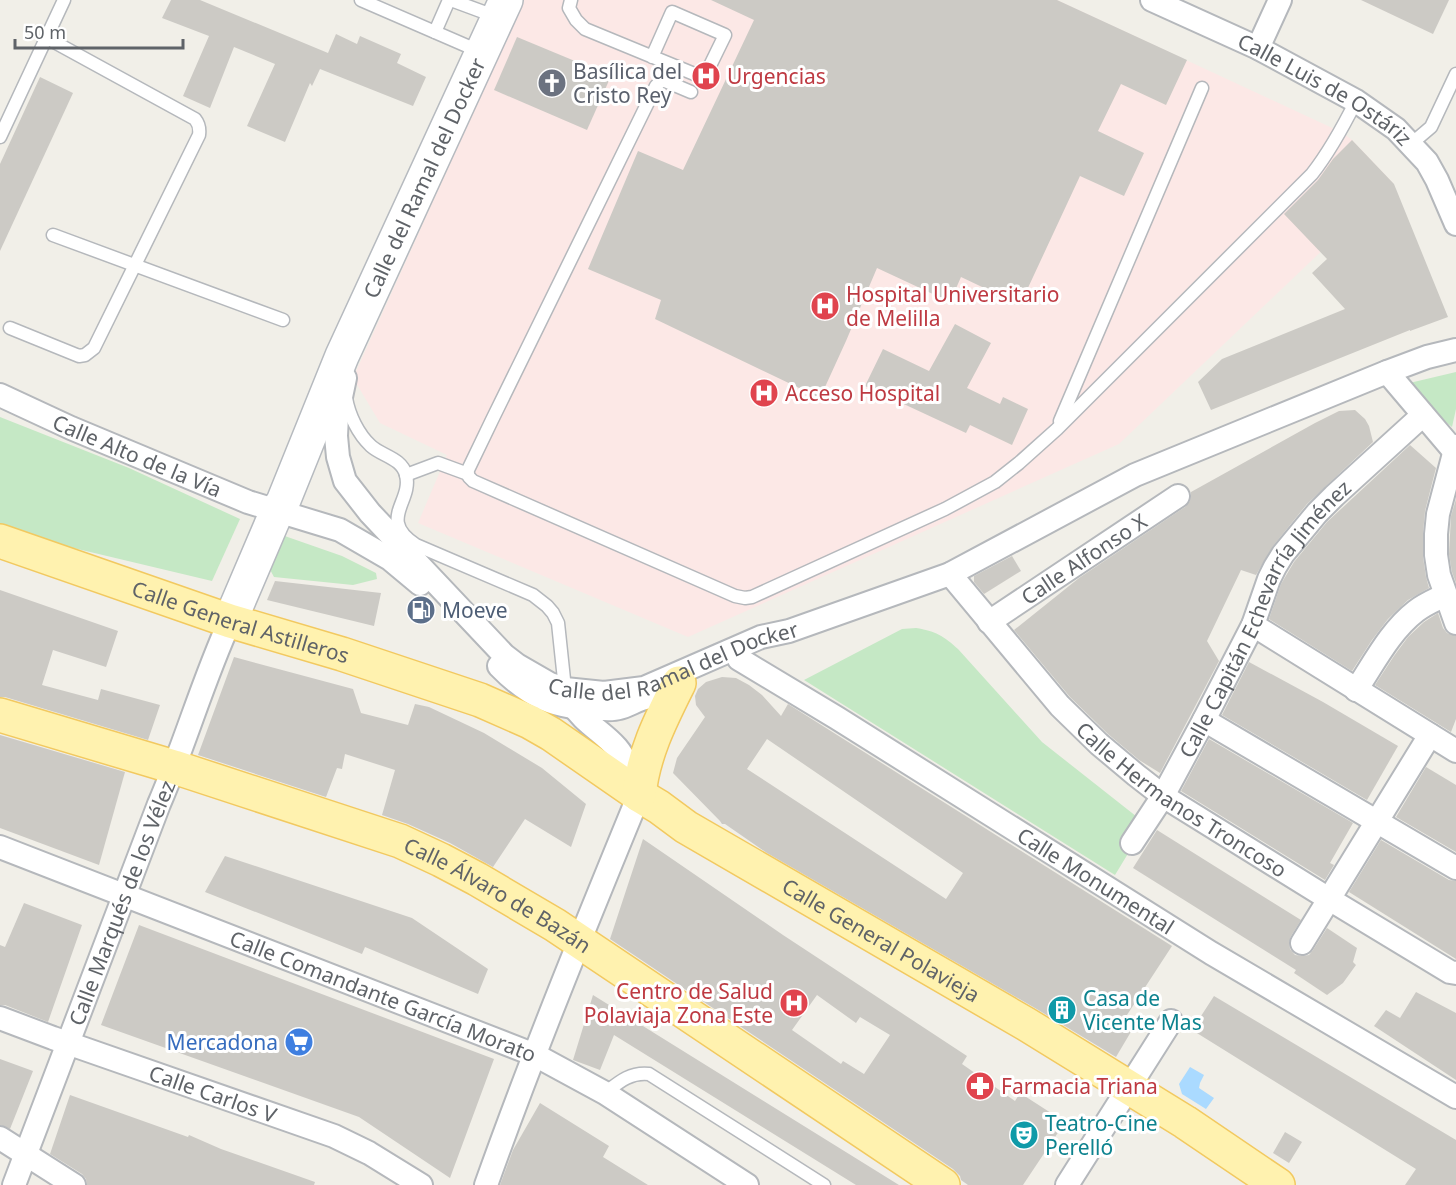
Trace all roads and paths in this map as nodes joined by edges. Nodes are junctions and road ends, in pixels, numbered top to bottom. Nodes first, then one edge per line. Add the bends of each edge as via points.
1 (64, 0) edge
2 (361, 0) edge
3 (450, 0) edge
4 (571, 0) edge
5 (1152, 0) edge
6 (1280, 0) edge
7 (502, 9) edge
8 (435, 32) junction
9 (47, 38) junction
10 (1258, 48) junction
11 (482, 53) junction
12 (652, 57) junction
13 (1456, 74) edge
14 (1202, 88) dead end
15 (691, 92) dead end
16 (1356, 101) junction
17 (0, 137) edge
18 (1411, 144) junction
19 (1454, 214) edge
20 (53, 235) dead end
21 (134, 265) junction
22 (283, 320) dead end
23 (10, 328) dead end
24 (1456, 350) edge
25 (343, 371) junction
26 (1387, 372) junction
27 (0, 395) edge
28 (1423, 415) junction
29 (1057, 429) junction
30 (1455, 449) edge
31 (468, 474) junction
32 (406, 475) junction
33 (1178, 496) dead end
34 (291, 515) junction
35 (0, 542) edge
36 (950, 574) junction
37 (1445, 595) junction
38 (230, 621) junction
39 (989, 622) junction
40 (1456, 622) edge
41 (1253, 625) junction
42 (789, 631) junction
43 (739, 660) junction
44 (679, 683) junction
45 (522, 686) junction
46 (1356, 690) junction
47 (566, 694) junction
48 (480, 699) junction
49 (0, 715) edge
50 (1204, 720) junction
51 (1430, 735) junction
52 (1455, 747) edge
53 (174, 767) junction
54 (639, 795) junction
55 (1163, 796) junction
56 (1377, 822) junction
57 (1132, 843) dead end
58 (0, 847) edge
59 (1456, 868) edge
60 (124, 896) junction
61 (1329, 899) junction
62 (579, 941) junction
63 (1302, 944) dead end
64 (1456, 974) edge
65 (0, 1018) edge
66 (1171, 1021) dead end
67 (68, 1043) junction
68 (535, 1055) junction
69 (1129, 1087) junction
70 (605, 1093) junction
71 (1456, 1098) edge
72 (0, 1138) edge
73 (25, 1155) junction
74 (14, 1185) edge
75 (74, 1185) edge
76 (421, 1185) edge
77 (486, 1185) edge
78 (747, 1185) edge
79 (824, 1185) edge
80 (942, 1185) edge
81 (1067, 1185) edge
82 (1278, 1185) edge

1 - 9 lane
2 - 8 lane
3 - 7 lane
3 - 8 lane
4 - 12 lane via 569,8 585,29
5 - 10 street, Calle Luis de Ostáriz
6 - 10 street
7 - 11 main road, Calle del Ramal del Docker
8 - 11 lane
9 - 17 lane
9 - 21 lane via 195,119 200,129
10 - 16 street, Calle Luis de Ostáriz
11 - 25 main road, Calle del Ramal del Docker
12 - 12 lane via 704,78 725,35 672,12
13 - 18 lane via 1431,127
14 - 29 lane
15 - 31 lane via 665,81 656,86
16 - 18 street, Calle Luis de Ostáriz
16 - 29 lane via 1312,174
18 - 19 street, Calle Luis de Ostáriz via 1426,162
20 - 21 lane
21 - 22 lane
21 - 23 lane via 94,348 85,355
24 - 26 street
25 - 32 lane via 346,400 360,432 373,448 397,462
25 - 34 main road, Calle del Ramal del Docker via 283,502
25 - 47 street, Calle del Ramal del Docker via 336,436 345,481 369,513 504,655
26 - 28 street
26 - 36 street via 1135,475
27 - 34 street, Calle Alto de la Vía via 248,502
28 - 30 street
28 - 41 street, Calle Capitán Echevarría Jiménez via 1334,496 1290,546 1275,567
29 - 31 lane via 995,482 945,509 745,598 473,480
30 - 37 street via 1436,534 1436,555
31 - 32 lane via 438,463
32 - 47 lane via 407,487 398,518 403,533 416,546 533,596 553,613 558,623
33 - 39 street, Calle Alfonso X
34 - 38 main road, Calle del Ramal del Docker
34 - 45 street, Calle del Ramal del Docker via 340,530 390,559
35 - 38 main road, Calle General Astilleros
36 - 39 street, Calle Hermanos Troncoso
36 - 42 street
37 - 40 street
37 - 46 street via 1404,621
38 - 48 main road, Calle General Astilleros
38 - 53 street, Calle Marqués de los Vélez
39 - 55 street, Calle Hermanos Troncoso via 1068,714
41 - 46 street
41 - 50 street, Calle Capitán Echevarría Jiménez
42 - 43 street, Calle del Ramal del Docker via 776,647
42 - 47 street, Calle del Ramal del Docker via 761,637 644,688
43 - 44 street, Calle del Ramal del Docker
43 - 71 street, Calle Monumental via 1211,953
44 - 47 street, Calle del Ramal del Docker via 618,709
44 - 54 main road via 647,754
45 - 47 street, Calle del Ramal del Docker via 558,705
45 - 48 street
46 - 51 street
47 - 54 street via 583,719 617,747
48 - 54 main road, Calle General Polavieja via 551,734
49 - 53 main road, Calle Álvaro de Bazán
50 - 55 street, Calle Capitán Echevarría Jiménez
50 - 56 street
51 - 52 street
51 - 56 street
53 - 60 street, Calle Marqués de los Vélez
53 - 62 main road, Calle Álvaro de Bazán via 400,841 477,879
54 - 62 street
54 - 69 main road, Calle General Polavieja via 686,827
55 - 57 street, Calle Capitán Echevarría Jiménez
55 - 61 street, Calle Hermanos Troncoso
56 - 59 street
56 - 61 street
58 - 60 street, Calle Comandante García Morato
60 - 67 street, Calle Marqués de los Vélez
60 - 68 street, Calle Comandante García Morato
61 - 63 street
61 - 64 street, Calle Hermanos Troncoso
62 - 68 street
62 - 80 main road, Calle Álvaro de Bazán
65 - 67 street, Calle Carlos V
66 - 69 street
67 - 73 street, Calle Marqués de los Vélez
67 - 76 street, Calle Carlos V via 334,1136
68 - 70 street, Calle Comandante García Morato
68 - 77 street
69 - 81 street
69 - 82 main road, Calle General Polavieja
70 - 78 street, Calle Comandante García Morato
70 - 79 lane via 632,1075 649,1074
72 - 73 street
73 - 74 street, Calle Marqués de los Vélez
73 - 75 street

